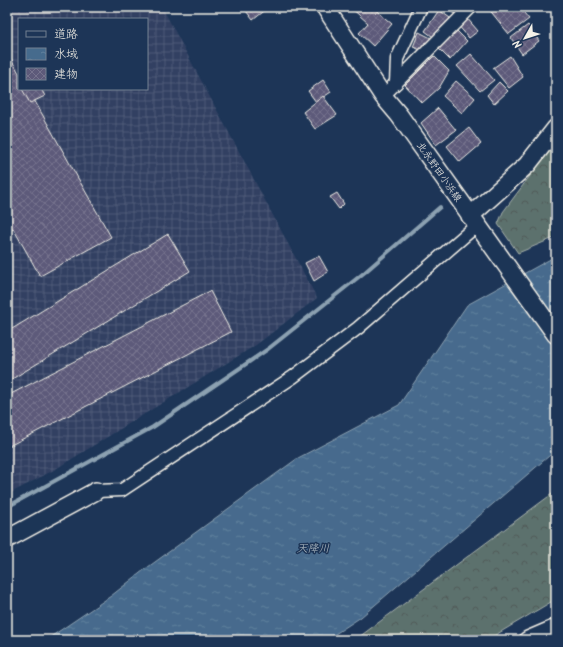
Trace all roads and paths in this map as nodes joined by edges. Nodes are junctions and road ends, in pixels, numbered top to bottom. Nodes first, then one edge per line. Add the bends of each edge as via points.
1 (325, 7) edge
2 (421, 7) edge
3 (471, 7) edge
4 (396, 82) junction
5 (383, 96) junction
6 (556, 128) edge
7 (474, 220) junction
8 (556, 335) edge
9 (96, 491) joint
10 (7, 539) edge
11 (556, 628) edge
12 (528, 640) edge

1 - 5 main road, 北永野田小浜線
2 - 4 street via 397,59
3 - 4 street
4 - 5 street
5 - 7 main road, 北永野田小浜線
6 - 7 main road via 527,165
7 - 8 main road, 北永野田小浜線
7 - 9 street via 358,328 293,377 122,490
9 - 10 main road
11 - 12 main road

